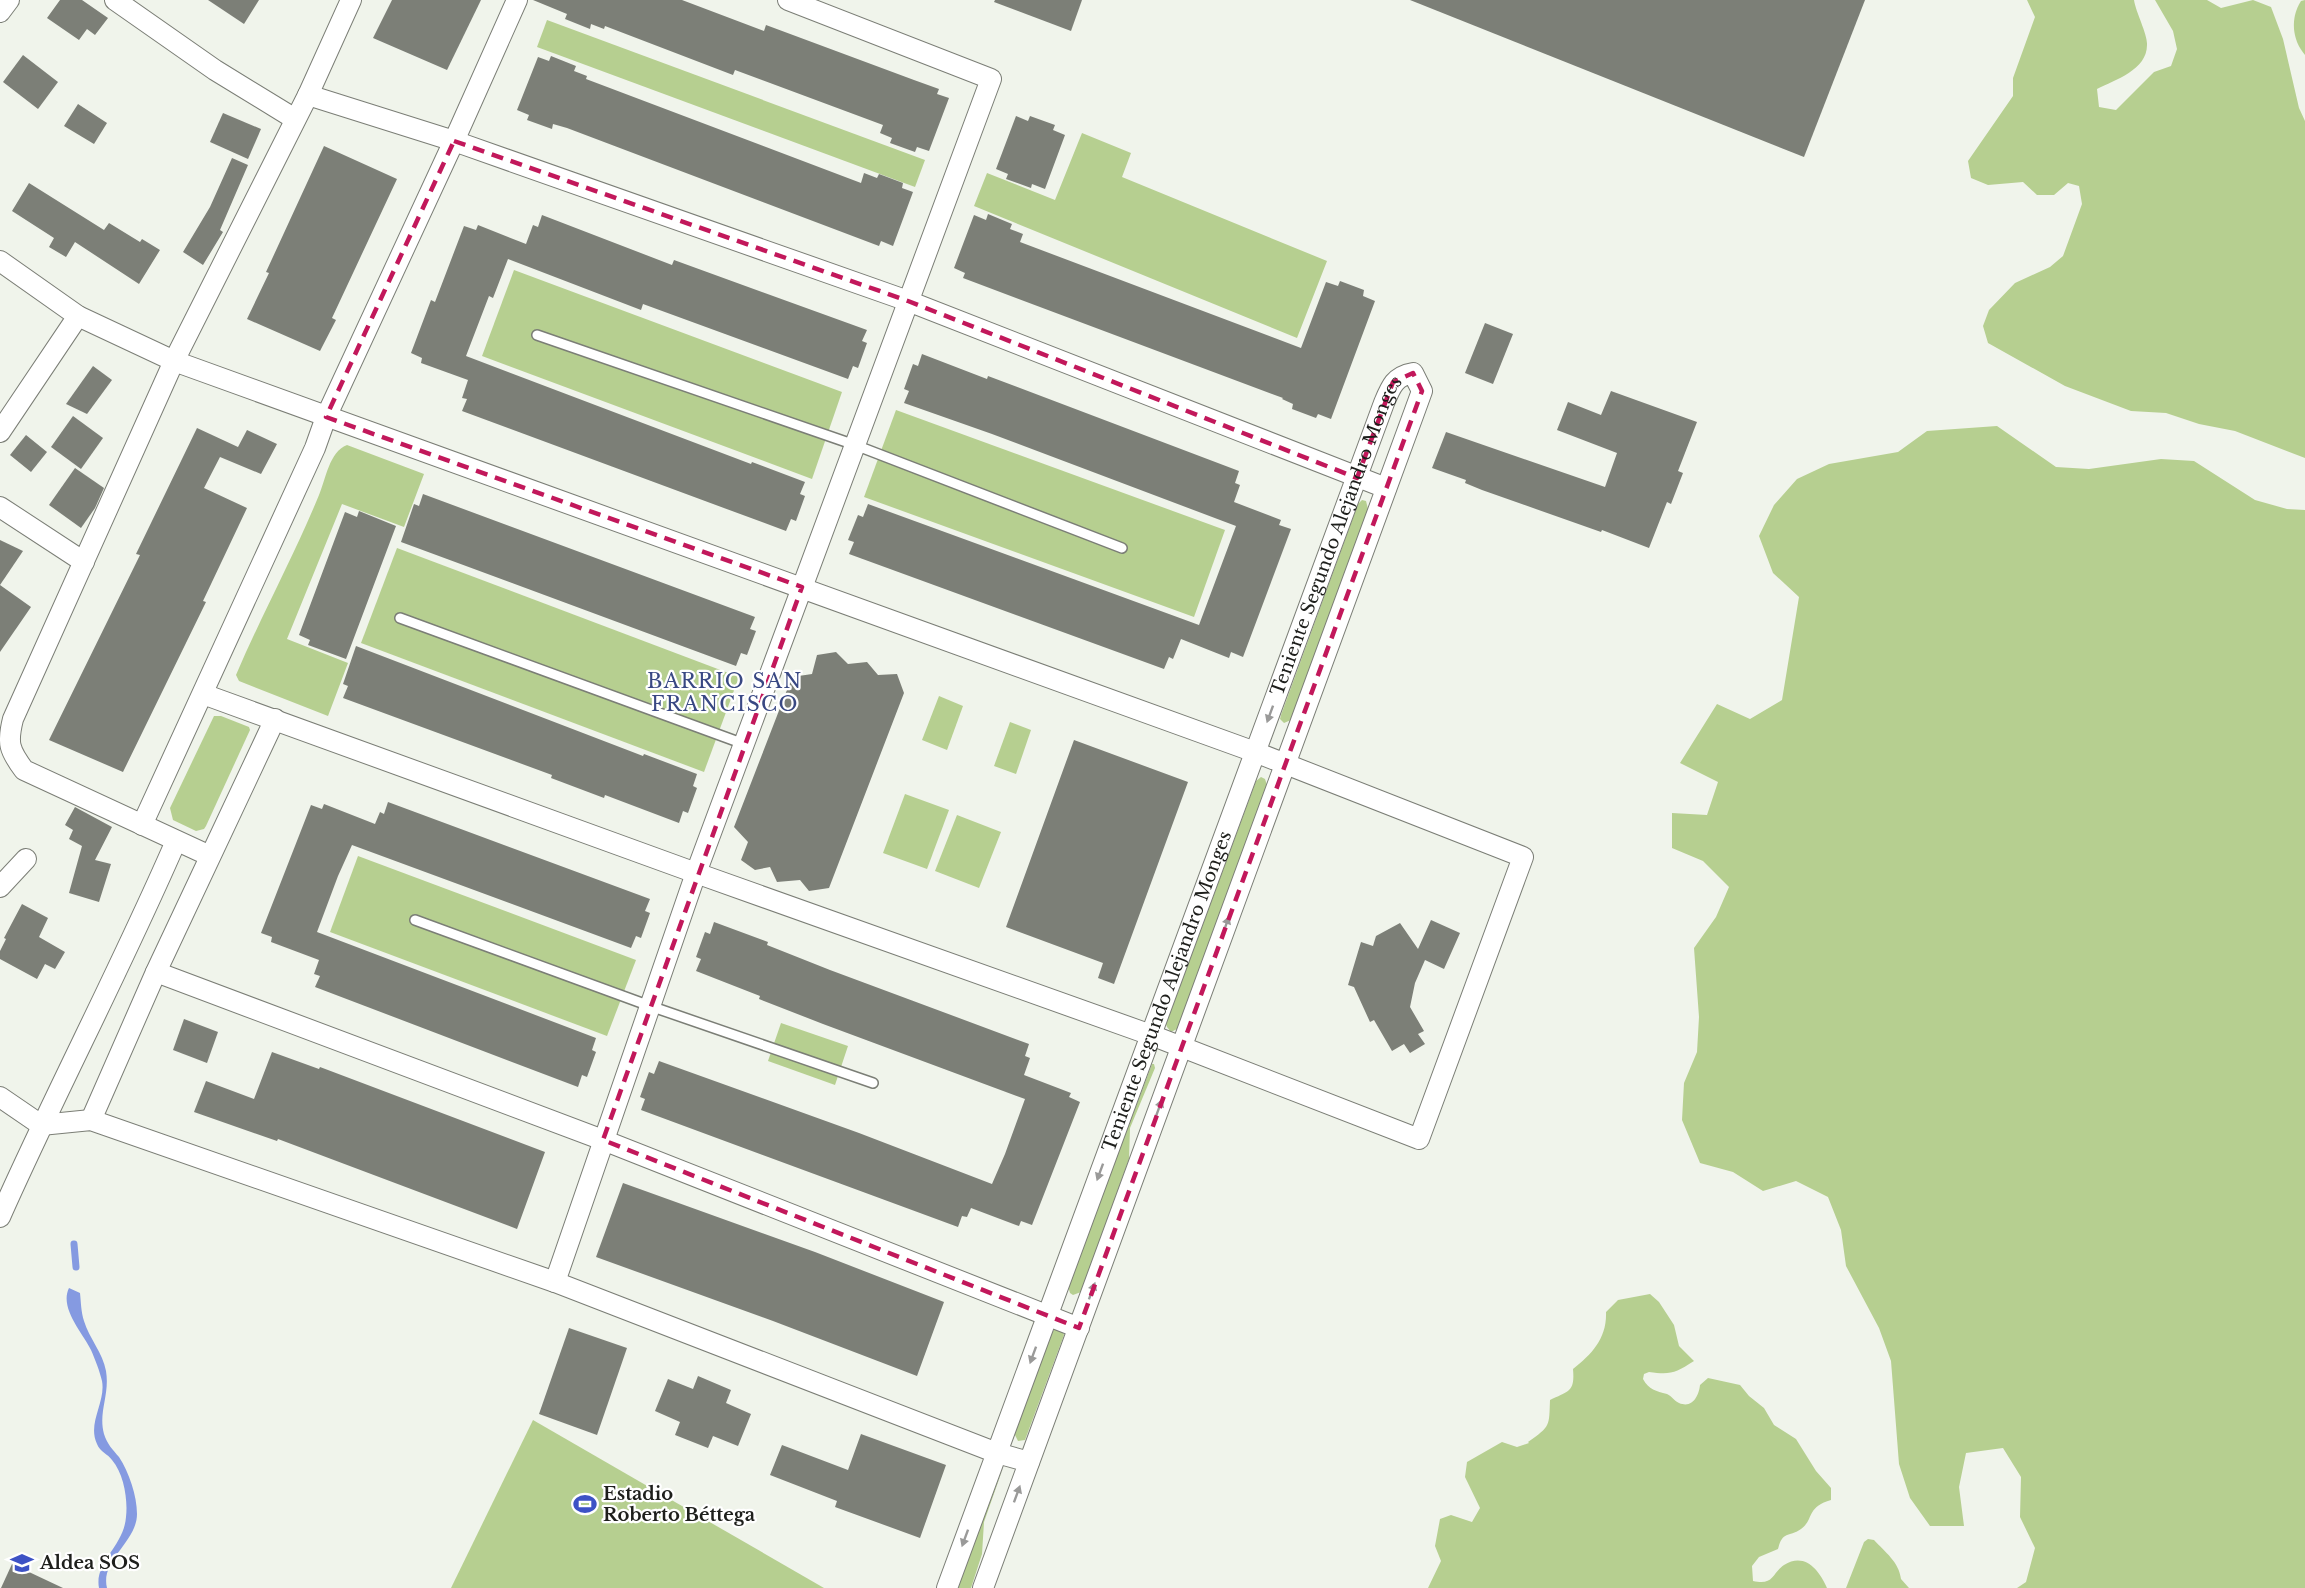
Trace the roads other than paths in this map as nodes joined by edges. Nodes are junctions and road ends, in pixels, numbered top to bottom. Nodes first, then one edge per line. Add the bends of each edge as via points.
1 (9, 0) edge
2 (115, 0) edge
3 (351, 0) edge
4 (517, 0) edge
5 (788, 0) edge
6 (0, 12) edge
7 (308, 95) junction
8 (295, 119) junction
9 (454, 141) junction
10 (0, 261) edge
11 (908, 301) junction
12 (78, 316) junction
13 (537, 335) dead end
14 (174, 361) junction
15 (326, 417) junction
16 (0, 432) edge
17 (855, 445) junction
18 (1357, 478) junction
19 (1386, 488) junction
20 (0, 507) edge
21 (1122, 548) dead end
22 (84, 562) junction
23 (802, 587) junction
24 (400, 618) dead end
25 (203, 694) junction
26 (275, 719) junction
27 (744, 744) junction
28 (1256, 752) junction
29 (1285, 763) junction
30 (142, 825) junction
31 (176, 841) junction
32 (210, 856) junction
33 (26, 859) dead end
34 (696, 873) junction
35 (0, 887) edge
36 (415, 920) dead end
37 (156, 972) junction
38 (650, 1006) junction
39 (1151, 1035) junction
40 (1181, 1047) junction
41 (873, 1083) dead end
42 (0, 1097) edge
43 (92, 1120) junction
44 (41, 1125) junction
45 (603, 1140) junction
46 (0, 1217) edge
47 (555, 1282) junction
48 (1048, 1316) junction
49 (1078, 1328) junction
50 (997, 1453) junction
51 (1029, 1462) junction
52 (947, 1588) edge
53 (983, 1588) edge

1 - 6 street
2 - 8 street via 214,70
3 - 7 street
4 - 9 street
5 - 11 street via 991,79
7 - 8 street
7 - 9 street
8 - 14 street
9 - 11 street
9 - 15 street
10 - 12 street
11 - 17 street
11 - 18 street
12 - 14 street
12 - 16 street
13 - 17 lane
14 - 15 street
14 - 22 street
15 - 23 street
15 - 25 street
17 - 21 lane
17 - 23 street
18 - 19 street
18 - 19 street, Teniente Segundo Alejandro Monges via 1393,382 1401,375 1413,373 1422,390
18 -> 28 street, Teniente Segundo Alejandro Monges
19 - 29 street, Teniente Segundo Alejandro Monges
20 - 22 street
22 - 30 street via 13,719 11,752 24,770
23 - 27 street
23 - 28 street
24 - 27 lane
25 - 26 street
25 - 30 street
26 - 32 street
26 - 34 street
27 - 34 street
28 - 29 street
28 - 39 street, Teniente Segundo Alejandro Monges
40 -> 29 street, Teniente Segundo Alejandro Monges
29 - 40 street via 1523,857 1419,1139
30 - 31 street
31 - 32 street
31 - 44 street
32 - 37 street
33 - 35 street
34 - 38 street
34 - 39 street
36 - 38 lane
37 - 43 street
37 - 45 street
38 - 41 lane
38 - 45 street
39 - 40 street
39 -> 48 street, Teniente Segundo Alejandro Monges
49 -> 40 street, Teniente Segundo Alejandro Monges
42 - 44 street
43 - 44 street
43 - 47 street
44 - 46 street
45 - 47 street
45 - 48 street
47 - 50 street
48 - 49 street
48 -> 50 street, Teniente Segundo Alejandro Monges
49 - 51 street, Teniente Segundo Alejandro Monges
50 - 51 street
50 -> 52 street, Teniente Segundo Alejandro Monges
53 -> 51 street, Teniente Segundo Alejandro Monges

